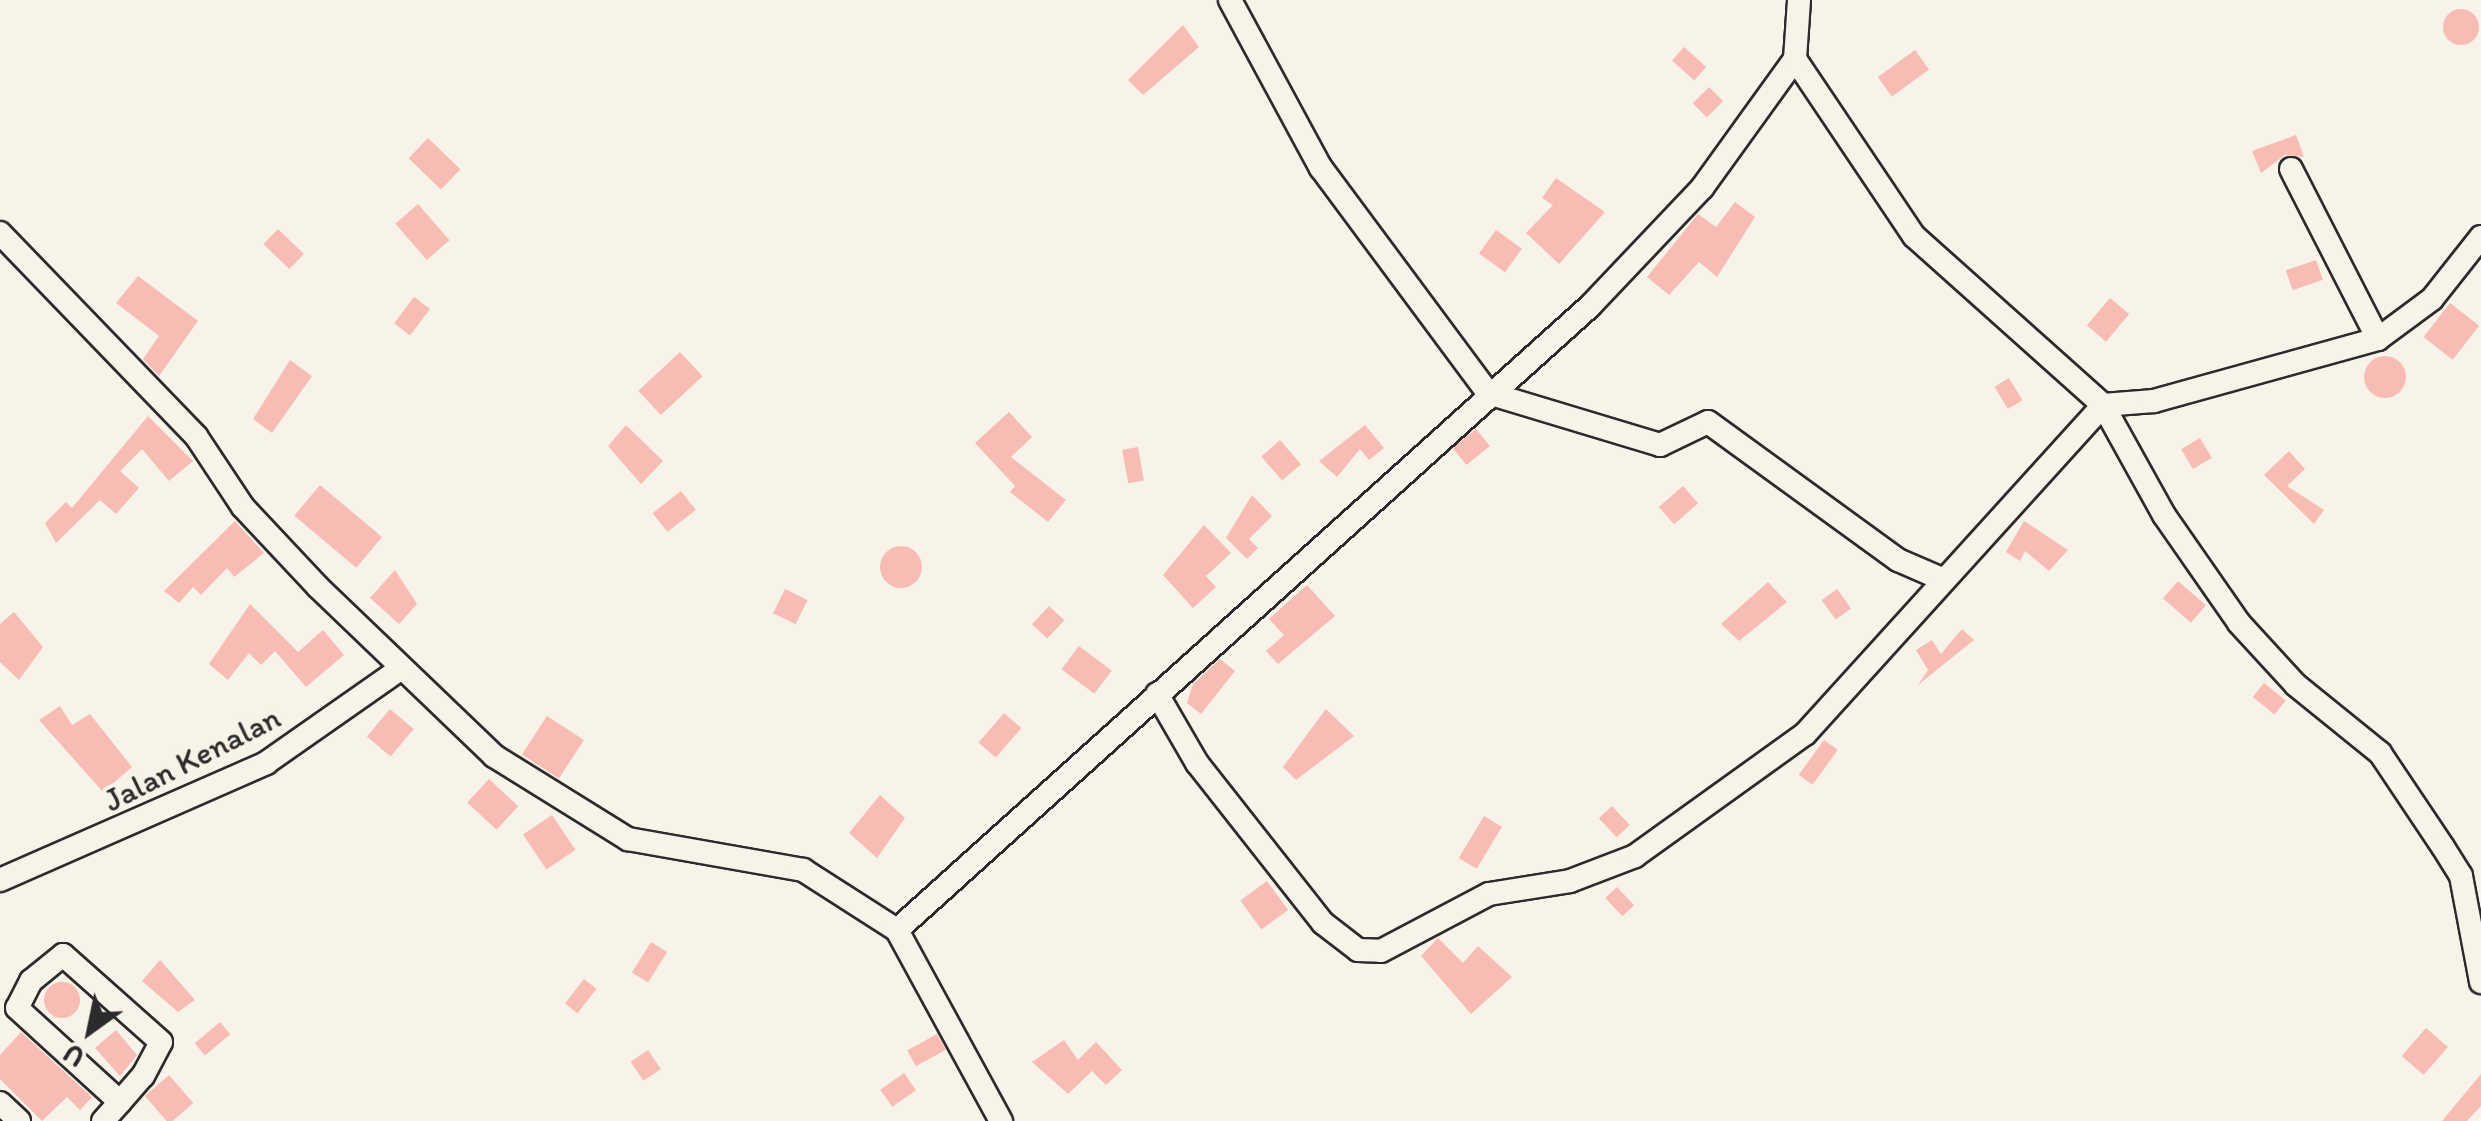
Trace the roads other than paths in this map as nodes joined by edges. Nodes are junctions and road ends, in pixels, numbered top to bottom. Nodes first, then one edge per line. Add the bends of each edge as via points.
1 (1230, 0) edge
2 (1799, 0) edge
3 (1795, 60) junction
4 (2291, 170) dead end
5 (0, 233) edge
6 (2481, 237) edge
7 (2378, 338) junction
8 (1488, 392) junction
9 (2103, 405) junction
10 (1944, 580) junction
11 (399, 670) junction
12 (1157, 694) junction
13 (0, 880) edge
14 (897, 930) junction
15 (2481, 982) edge
16 (120, 1102) junction
17 (0, 1104) edge
18 (19, 1121) edge
19 (102, 1121) edge
20 (1002, 1121) edge

1 - 8 street via 1321,168
2 - 3 street
3 - 8 street via 1702,188 1590,306
3 - 9 street via 1914,236
4 - 7 street
5 - 11 street via 196,436 243,508
6 - 7 street via 2432,299
7 - 9 street via 2170,397
8 - 10 street via 1660,445 1708,422 1898,560
8 - 12 street
9 - 10 street
9 - 15 street via 2164,515 2239,623 2296,685 2380,753 2443,847 2461,876
10 - 12 street via 1805,734 1635,856 1570,881 1489,894 1381,950 1358,950 1323,923 1197,763
11 - 13 street, Jalan Kenalan via 266,764
11 - 14 street via 494,756 590,821 651,845 803,870
12 - 14 street
14 - 20 street
16 - 16 street via 17,1008 30,981 63,955 158,1037 153,1062
16 - 19 street
17 - 18 street

